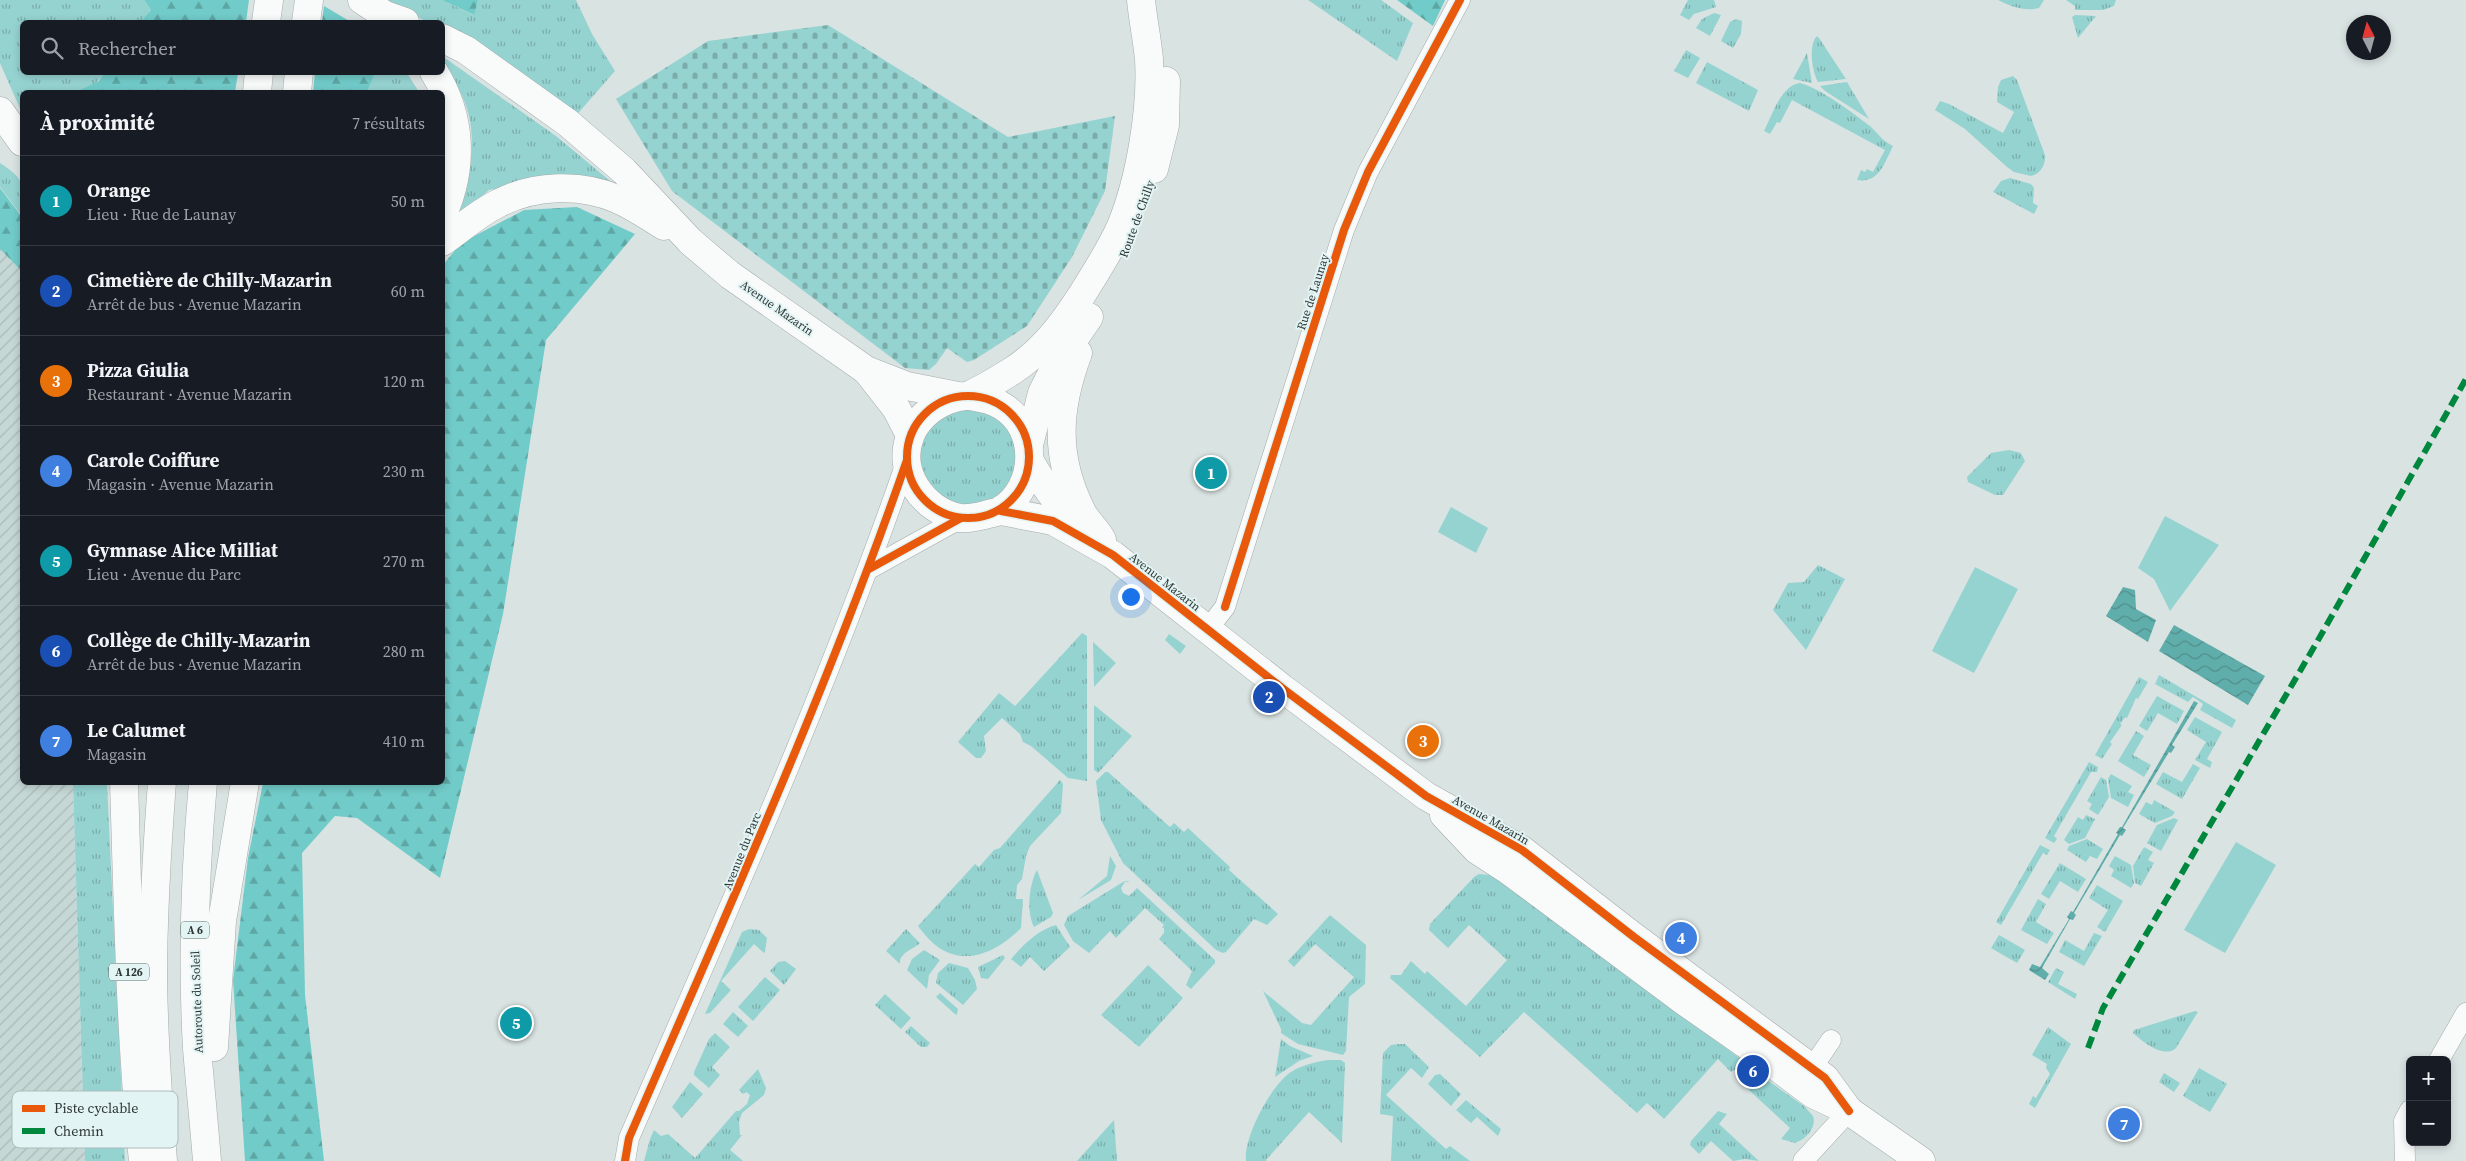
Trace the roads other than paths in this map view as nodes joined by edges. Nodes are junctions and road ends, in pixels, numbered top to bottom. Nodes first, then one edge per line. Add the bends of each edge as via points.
1 (269, 0) edge
2 (309, 0) edge
3 (362, 0) edge
4 (1141, 0) edge
5 (1159, 0) edge
6 (1460, 0) edge
7 (266, 20) edge
8 (306, 20) edge
9 (394, 20) edge
10 (445, 40) edge
11 (259, 75) edge
12 (299, 75) edge
13 (435, 75) edge
14 (257, 90) edge
15 (297, 90) edge
16 (443, 90) edge
17 (445, 95) edge
18 (0, 111) edge
19 (20, 139) edge
20 (0, 140) edge
21 (20, 157) edge
22 (445, 208) edge
23 (445, 240) edge
24 (691, 242) junction
25 (1096, 307) junction
26 (866, 370) junction
27 (964, 396) junction
28 (909, 448) junction
29 (1030, 454) junction
30 (1001, 510) junction
31 (961, 518) junction
32 (1108, 548) junction
33 (869, 570) junction
34 (1208, 629) junction
35 (124, 785) edge
36 (162, 785) edge
37 (203, 785) edge
38 (245, 785) edge
39 (2466, 1013) edge
40 (1831, 1040) dead end
41 (2441, 1056) edge
42 (1806, 1077) junction
43 (201, 1078) junction
44 (136, 1091) edge
45 (158, 1091) edge
46 (1849, 1111) junction
47 (2406, 1117) edge
48 (142, 1148) edge
49 (162, 1148) edge
50 (143, 1161) edge
51 (163, 1161) edge
52 (207, 1161) edge
53 (625, 1161) edge
54 (1803, 1161) edge
55 (1921, 1161) edge
56 (2405, 1161) edge

1 - 7 main road
2 - 8 main road
3 - 9 main road
4 - 27 main road, Route de Chilly via 1149,60 1146,117 1140,161 1121,226 1093,278 1062,325 1033,357
5 - 25 main road, Route de Chilly via 1166,47 1165,125 1151,183 1124,259
6 - 34 street, Rue de Launay via 1361,189 1344,230 1225,607
10 - 24 main road via 466,50 568,124 624,170
11 - 14 main road
12 - 15 main road
13 - 16 main road
17 - 22 main road via 458,142 453,186
18 - 19 main road
20 - 21 main road
23 - 24 main road via 499,203 538,191 562,189 592,191 618,200
24 - 26 main road, Avenue Mazarin via 730,275
25 - 29 main road, Route de Chilly via 1056,364 1042,393
25 - 32 main road via 1068,378 1061,444 1072,489 1083,514
26 - 27 main road, Avenue Mazarin via 907,386
26 - 28 main road, Avenue Mazarin via 896,408
27 - 28 main road via 942,402 928,411
27 - 29 main road via 988,399 1003,406 1022,427
28 - 31 main road via 913,484 929,504 941,512
28 - 33 street, Avenue du Parc
29 - 30 main road via 1025,480
29 - 32 main road, Avenue Mazarin via 1051,496
30 - 31 main road
30 - 32 main road, Avenue Mazarin via 1053,521
31 - 33 street
32 - 34 main road, Avenue Mazarin
33 - 53 street, Avenue du Parc via 734,900 629,1138
34 - 42 main road, Avenue Mazarin via 1426,796 1522,850
35 - 44 main road, A 126
36 - 45 main road via 154,904
37 - 43 main road, Autoroute du Soleil / A 6 via 195,934
38 - 43 main road via 222,921 213,1067
39 - 41 street
40 - 42 street
42 - 46 main road, Avenue Mazarin via 1825,1078
43 - 52 main road, Autoroute du Soleil / A 6
46 - 54 street
46 - 55 main road, Avenue Mazarin
47 - 56 street
48 - 50 main road, A 126
49 - 51 main road

